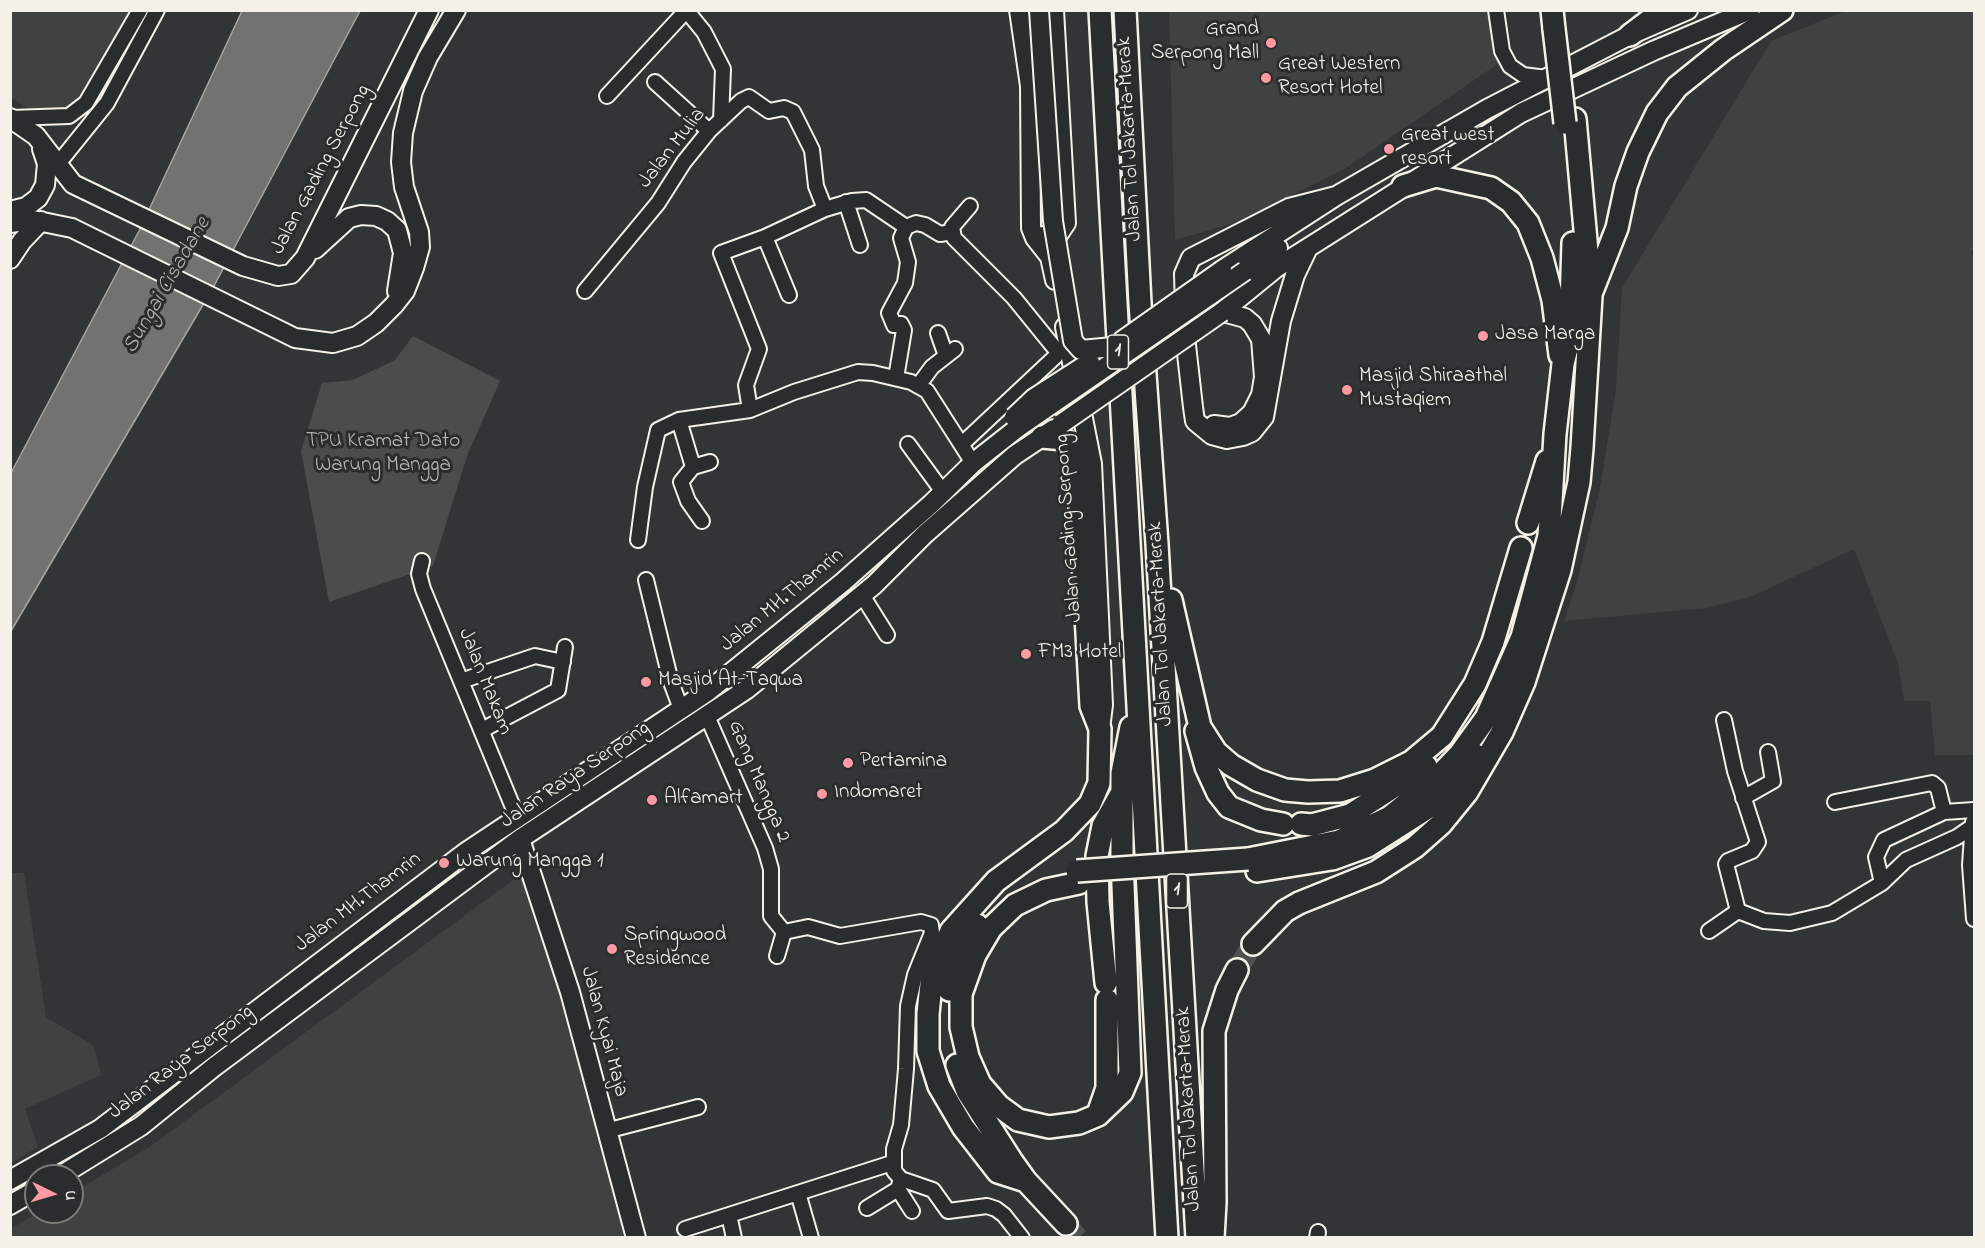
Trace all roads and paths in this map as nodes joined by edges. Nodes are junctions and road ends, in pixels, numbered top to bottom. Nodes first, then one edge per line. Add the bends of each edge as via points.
1 (140, 10) edge
2 (157, 10) edge
3 (429, 10) edge
4 (456, 10) edge
5 (1019, 10) edge
6 (1039, 10) edge
7 (1054, 10) edge
8 (1100, 10) edge
9 (1125, 10) edge
10 (1496, 10) edge
11 (1664, 10) edge
12 (1688, 10) edge
13 (1750, 10) edge
14 (1782, 10) edge
15 (686, 11) edge
16 (1559, 19) edge
17 (1630, 35) junction
18 (1546, 78) junction
19 (655, 82) dead end
20 (607, 96) dead end
21 (86, 103) junction
22 (95, 117) junction
23 (11, 118) edge
24 (721, 120) junction
25 (1570, 121) junction
26 (709, 131) junction
27 (38, 139) junction
28 (57, 165) junction
29 (1403, 186) junction
30 (1336, 196) junction
31 (1029, 198) junction
32 (846, 202) junction
33 (970, 207) dead end
34 (825, 209) junction
35 (10, 211) edge
36 (37, 220) junction
37 (1298, 222) junction
38 (10, 223) edge
39 (906, 227) junction
40 (952, 232) junction
41 (765, 237) junction
42 (860, 245) dead end
43 (1307, 250) junction
44 (305, 258) junction
45 (10, 259) edge
46 (1244, 283) junction
47 (585, 291) dead end
48 (789, 295) dead end
49 (1591, 296) junction
50 (394, 305) junction
51 (1223, 312) junction
52 (938, 333) dead end
53 (1113, 347) junction
54 (1563, 364) junction
55 (896, 378) junction
56 (918, 386) junction
57 (1193, 407) junction
58 (750, 411) junction
59 (679, 420) junction
60 (1016, 428) junction
61 (1555, 434) junction
62 (1042, 437) junction
63 (908, 444) dead end
64 (962, 444) junction
65 (710, 462) dead end
66 (973, 463) junction
67 (693, 466) junction
68 (986, 480) junction
69 (937, 498) junction
70 (702, 521) dead end
71 (1528, 524) dead end
72 (638, 540) dead end
73 (1158, 544) junction
74 (1521, 548) dead end
75 (422, 561) dead end
76 (646, 580) dead end
77 (862, 595) junction
78 (887, 635) dead end
79 (1522, 637) junction
80 (565, 647) dead end
81 (563, 662) junction
82 (461, 681) junction
83 (1524, 682) junction
84 (1137, 694) junction
85 (1192, 698) junction
86 (681, 709) junction
87 (707, 716) junction
88 (1724, 720) dead end
89 (1100, 729) junction
90 (482, 730) junction
91 (638, 738) junction
92 (1768, 753) dead end
93 (648, 754) junction
94 (1122, 793) junction
95 (1743, 798) junction
96 (1835, 802) dead end
97 (1974, 810) edge
98 (1944, 812) junction
99 (517, 817) junction
100 (1973, 826) junction
101 (520, 839) junction
102 (1972, 865) edge
103 (1249, 866) junction
104 (1078, 877) junction
105 (1882, 883) junction
106 (1738, 911) junction
107 (1974, 919) edge
108 (361, 930) junction
109 (1709, 931) dead end
110 (784, 932) junction
111 (1253, 944) tunnel mouth
112 (372, 948) junction
113 (777, 956) dead end
114 (1237, 970) tunnel mouth
115 (698, 1107) dead end
116 (1098, 1115) junction
117 (606, 1131) junction
118 (892, 1163) junction
119 (79, 1164) edge
120 (10, 1180) edge
121 (1026, 1181) junction
122 (899, 1184) junction
123 (798, 1194) junction
124 (24, 1197) edge
125 (10, 1205) edge
126 (867, 1208) dead end
127 (912, 1211) dead end
128 (729, 1215) junction
129 (1066, 1224) tunnel mouth
130 (685, 1229) dead end
131 (636, 1238) edge
132 (735, 1238) edge
133 (811, 1238) edge
134 (1022, 1238) edge
135 (1167, 1238) edge
136 (1197, 1238) edge
137 (1212, 1238) edge

1 - 21 street
2 - 22 street via 107,103
3 - 44 main road, Jalan Gading Serpong
4 - 50 main road via 413,91 404,133 400,162 420,247 405,291
5 - 31 main road, Jalan Gading Serpong via 1030,86
6 - 53 main road, bridge via 1050,195 1073,341 1081,350
7 - 31 main road via 1065,177 1064,230 1058,235 1038,232
8 - 84 highway, Jalan Tol Jakarta–Merak / 1
9 - 73 highway, Jalan Tol Jakarta–Merak / 1 via 1139,291
10 - 18 street via 1502,51 1510,66 1522,75
11 - 17 highway
12 - 17 main road
13 - 29 main road via 1521,113
14 - 49 highway via 1677,87 1657,113 1638,152 1617,228
15 - 20 street
15 - 24 street via 704,32 723,69
16 - 25 highway, bridge
17 - 18 main road
18 - 30 main road
19 - 26 street
21 - 22 street
21 - 23 street via 69,116
22 - 28 street
23 - 27 main road, Jalan Gading Serpong
24 - 26 street, Jalan Mulia
24 - 34 street, Jalan Mulia via 749,97 769,111 784,108 793,112 812,150 816,186
25 - 49 highway
25 - 54 highway via 1573,270 1570,336
26 - 47 street, Jalan Mulia via 658,203
27 - 28 main road, Jalan Gading Serpong
27 - 35 main road via 47,164 45,185 38,198 26,207
28 - 44 main road, Jalan Gading Serpong via 73,184 243,266 284,276 299,268
29 - 43 main road
29 - 54 highway via 1436,176 1491,188 1511,202 1528,223 1542,258
30 - 37 main road
30 - 57 main road via 1289,208 1191,258 1184,274
31 - 89 main road, Jalan Gading Serpong via 1031,228 1050,257 1092,464
32 - 34 street
32 - 39 street via 870,201
32 - 42 street
33 - 40 street
34 - 41 street
36 - 38 main road
36 - 45 main road
36 - 50 main road via 72,228 295,338 333,343 357,336
37 - 46 main road via 1291,238
37 - 53 main road, bridge
39 - 40 street via 916,224 940,234
39 - 55 street via 901,238 908,262 905,283 889,313 894,324 901,324 904,330
40 - 64 street via 1014,297 1057,351
41 - 48 street
41 - 58 street via 721,253 759,349 746,385
43 - 46 main road
43 - 57 main road via 1281,321 1264,417 1252,432 1220,438 1201,427
44 - 50 main road via 349,218 376,216 387,221 397,230 403,253
46 - 51 main road, Jalan Raya Serpong
46 - 60 main road via 1088,387
49 - 83 highway via 1579,482 1560,570
51 - 57 main road via 1245,318 1261,339 1262,395 1252,413 1230,427 1205,422
51 - 62 main road, Jalan Raya Serpong, bridge
52 - 56 street via 950,352
53 - 60 main road, bridge via 1034,398
54 - 61 highway
55 - 56 street
55 - 58 street via 858,372
56 - 64 street via 927,391
58 - 59 street
59 - 67 street
59 - 72 street via 658,430
60 - 66 main road
60 - 68 main road, Jalan Raya Serpong
61 - 71 highway
61 - 79 highway via 1549,536
62 - 68 main road, Jalan Raya Serpong
62 - 89 highway via 1064,439 1077,454 1091,706
63 - 69 street
64 - 66 street
65 - 67 street
66 - 69 main road
67 - 70 street via 681,482
68 - 77 main road, Jalan Raya Serpong
69 - 86 main road, Jalan MH.Thamrin via 791,624
73 - 85 highway
73 - 136 highway, Jalan Tol Jakarta–Merak / 1
74 - 85 highway via 1493,642 1464,705 1435,742 1411,762 1375,780 1340,791 1308,792 1285,790 1257,780 1216,752 1200,727
75 - 82 street, Jalan Makam via 419,574 423,589
76 - 86 street via 670,682
77 - 78 street
77 - 87 main road, Jalan Raya Serpong via 800,648
79 - 85 highway via 1488,695 1443,753 1365,808 1334,820 1292,824 1229,807 1218,793 1197,742
79 - 103 highway via 1486,718 1460,754 1399,810 1339,841
80 - 81 street
81 - 82 street via 535,656
81 - 90 street via 558,690
82 - 90 street, Jalan Makam
83 - 103 highway via 1461,776 1434,804 1402,827 1368,846 1332,859
83 - 111 highway via 1502,732 1467,792 1441,824 1415,847 1376,872 1286,911
84 - 94 highway
84 - 135 highway, Jalan Tol Jakarta–Merak / 1
86 - 91 main road, Jalan MH.Thamrin
87 - 93 main road, Jalan Raya Serpong
87 - 110 street, Gang Mangga 2 via 765,848 771,869 771,916
88 - 95 street
89 - 121 highway via 1099,783 1090,804 1064,831 996,881 971,906 951,931 932,974 928,1052 939,1086 963,1127 998,1172
90 - 99 street, Jalan Makam
91 - 93 main road
91 - 99 main road, Jalan MH.Thamrin
92 - 95 street via 1773,781
93 - 101 main road, Jalan Raya Serpong
94 - 116 highway via 1103,826 1097,856 1107,991 1107,1088
94 - 116 highway via 1130,1072 1122,1092
95 - 106 street via 1758,842 1752,851 1726,864
96 - 98 street via 1932,783 1938,788
97 - 98 street
97 - 100 street
98 - 105 street via 1884,840 1876,857
99 - 108 main road, Jalan MH.Thamrin
100 - 102 street
100 - 105 street via 1906,860
101 - 112 main road, Jalan Raya Serpong
101 - 117 main road, Jalan Kyai Maja via 570,992
102 - 107 street
103 - 104 highway
104 - 116 highway via 1015,906 991,928 975,955 961,994 961,1027 980,1084 1018,1120 1049,1127 1079,1123
104 - 121 highway via 1034,882 1009,894 987,915 960,952 948,994 948,1028 967,1091
105 - 106 street via 1832,913 1798,922 1764,921
106 - 109 street
108 - 112 main road
108 - 120 main road, Jalan MH.Thamrin via 100,1129
110 - 113 street
110 - 118 street via 808,927 840,936 921,922 931,925 932,933 915,975 908,1006 903,1102
112 - 119 main road, Jalan Raya Serpong via 141,1125
114 - 137 highway via 1214,1031
115 - 117 street
117 - 131 main road, Jalan Kyai Maja
118 - 122 street
118 - 123 street
121 - 129 highway
122 - 126 street
122 - 127 street
122 - 134 street via 933,1190 948,1211 987,1206 996,1209
123 - 128 street
123 - 133 street
124 - 125 main road
128 - 130 street
128 - 132 street

